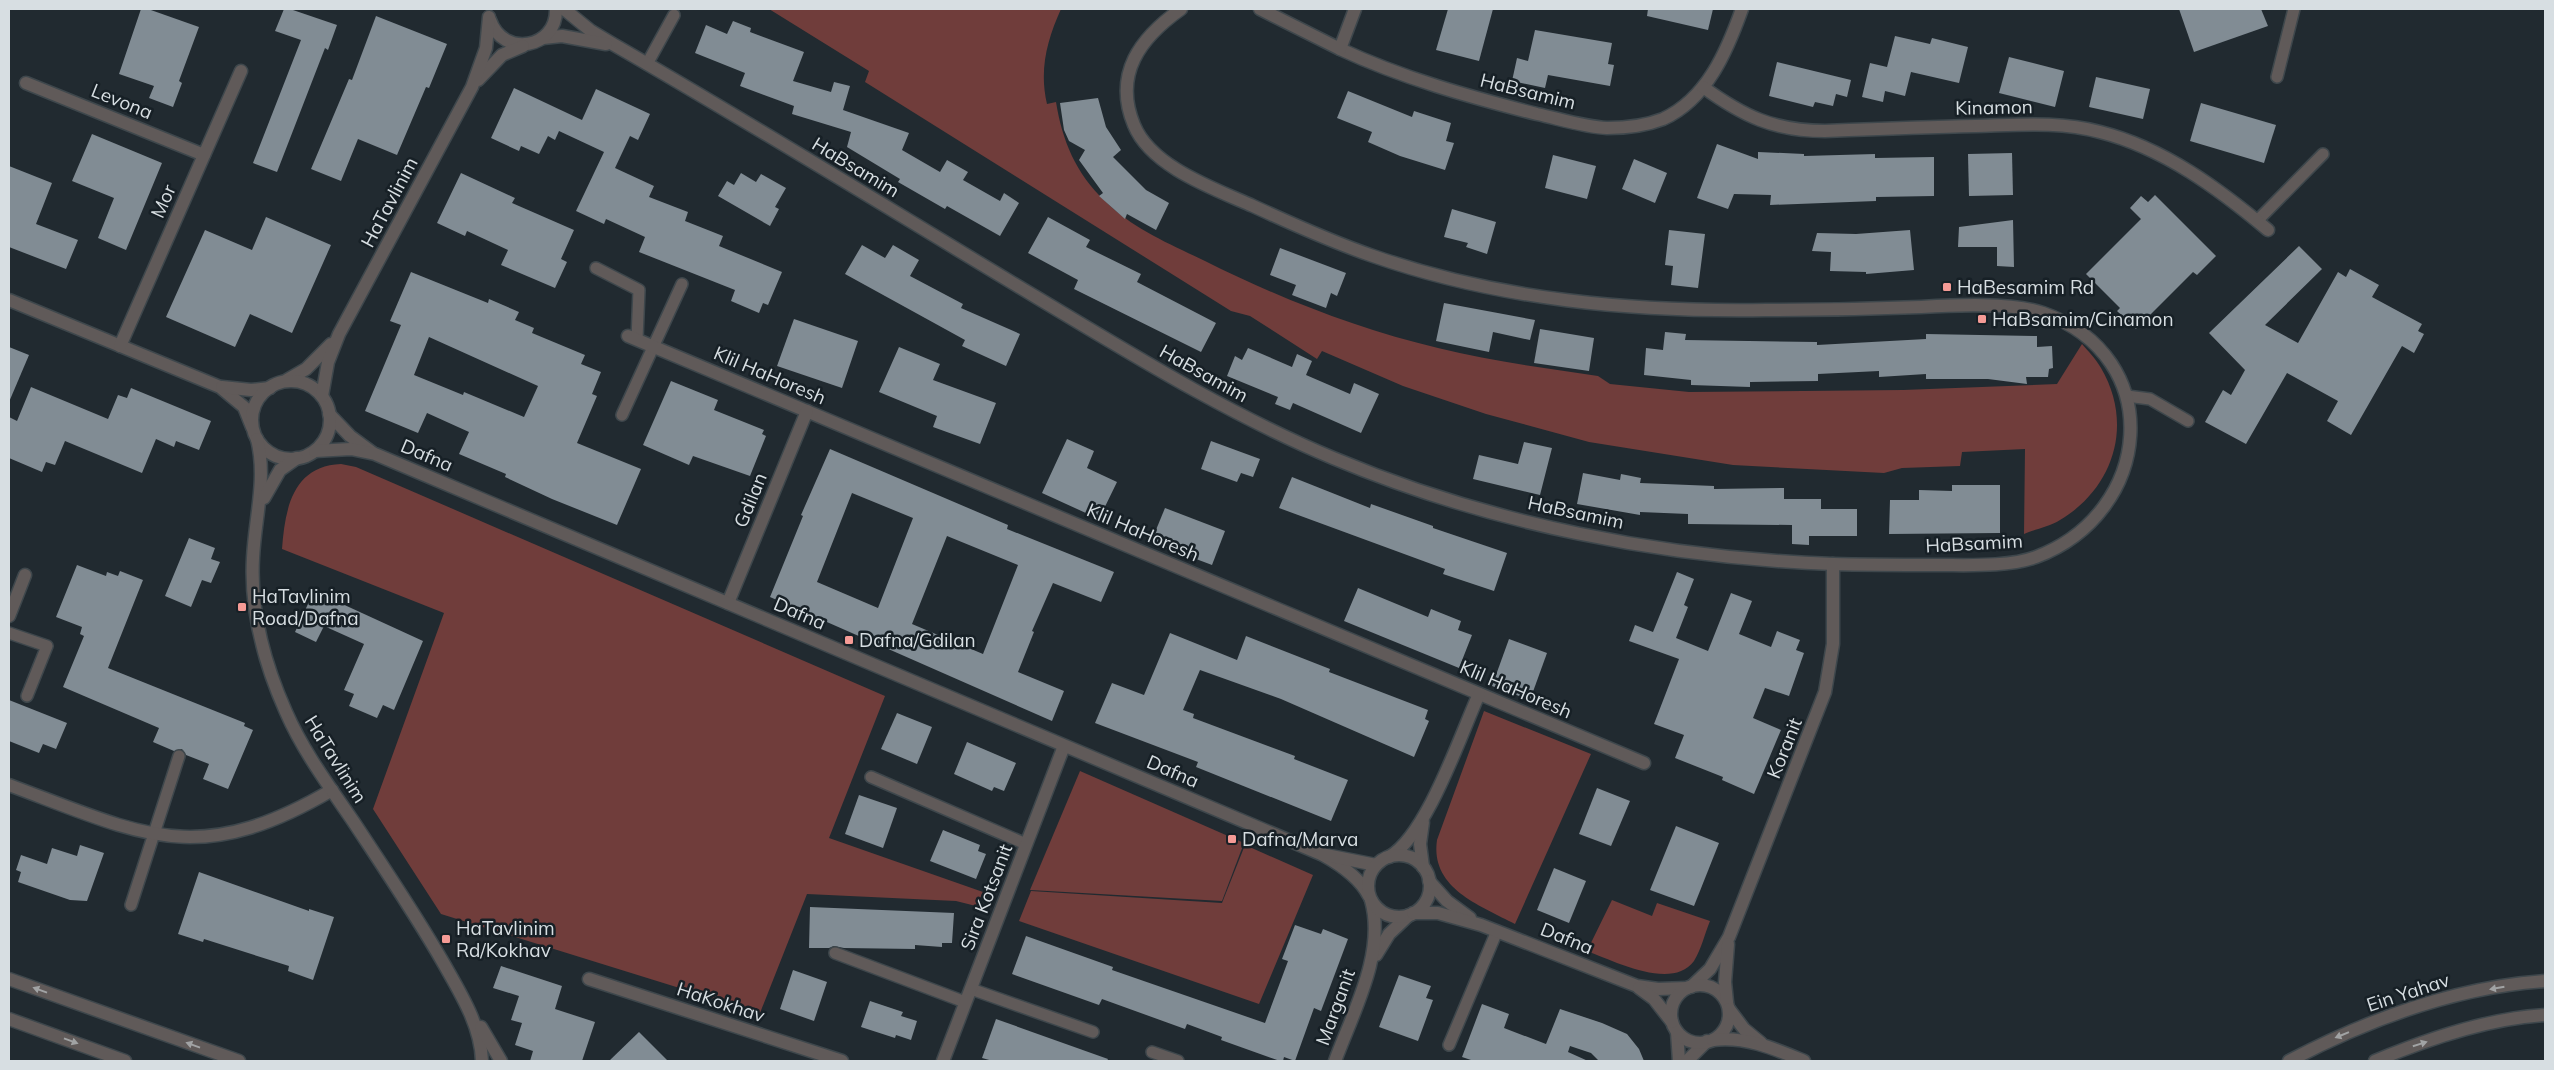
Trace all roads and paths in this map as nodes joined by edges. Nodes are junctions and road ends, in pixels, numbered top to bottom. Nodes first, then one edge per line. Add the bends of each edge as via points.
1 (556, 9) edge
2 (564, 9) edge
3 (1181, 9) edge
4 (1260, 9) edge
5 (1354, 9) edge
6 (1742, 9) edge
7 (2294, 9) edge
8 (488, 13) edge
9 (674, 15) dead end
10 (543, 38) junction
11 (528, 44) junction
12 (618, 47) junction
13 (1340, 49) junction
14 (647, 64) junction
15 (241, 71) dead end
16 (2277, 77) dead end
17 (26, 83) dead end
18 (472, 87) junction
19 (1703, 87) junction
20 (2323, 154) dead end
21 (204, 155) junction
22 (2257, 221) junction
23 (2268, 230) dead end
24 (596, 268) dead end
25 (682, 284) dead end
26 (9, 300) edge
27 (338, 334) junction
28 (632, 337) joint
29 (120, 346) junction
30 (654, 346) junction
31 (284, 382) junction
32 (215, 385) junction
33 (270, 388) junction
34 (322, 396) junction
35 (2127, 396) junction
36 (807, 411) junction
37 (329, 414) junction
38 (622, 415) dead end
39 (2188, 421) dead end
40 (255, 433) junction
41 (315, 451) junction
42 (375, 454) junction
43 (297, 458) junction
44 (259, 508) junction
45 (1834, 564) junction
46 (25, 575) dead end
47 (728, 603) junction
48 (9, 616) edge
49 (9, 632) edge
50 (1479, 694) junction
51 (27, 696) dead end
52 (1064, 746) junction
53 (179, 756) dead end
54 (1644, 763) dead end
55 (871, 777) dead end
56 (9, 785) edge
57 (332, 790) junction
58 (1424, 818) junction
59 (153, 835) junction
60 (1026, 844) junction
61 (1321, 854) junction
62 (1389, 857) junction
63 (1376, 865) junction
64 (1423, 867) junction
65 (1429, 880) junction
66 (1370, 898) junction
67 (130, 905) dead end
68 (1411, 914) junction
69 (1493, 929) junction
70 (1729, 937) junction
71 (835, 953) dead end
72 (1370, 966) junction
73 (9, 979) edge
74 (589, 979) dead end
75 (2545, 981) edge
76 (1633, 984) junction
77 (1689, 987) junction
78 (971, 989) junction
79 (966, 1002) junction
80 (466, 1004) junction
81 (1728, 1006) junction
82 (2545, 1015) edge
83 (9, 1019) edge
84 (1675, 1027) junction
85 (1093, 1032) dead end
86 (1710, 1040) junction
87 (1450, 1045) dead end
88 (1765, 1045) junction
89 (1152, 1052) dead end
90 (124, 1061) edge
91 (239, 1061) edge
92 (482, 1061) edge
93 (501, 1061) edge
94 (842, 1061) edge
95 (943, 1061) edge
96 (1178, 1061) edge
97 (1335, 1061) edge
98 (1679, 1061) edge
99 (1687, 1061) edge
100 (1804, 1061) edge
101 (2289, 1061) edge
102 (2375, 1061) edge

1 - 10 street via 553,26
2 - 12 street, HaBsamim
3 - 35 street, HaBsamim via 1158,25 1140,47 1128,74 1126,102 1136,130 1158,157 1196,180 1309,231 1372,256 1434,275 1558,300 1680,310 1984,305 2040,312 2082,331 2111,360
4 - 13 street, HaBsamim
5 - 13 street
6 - 19 street, HaBsamim via 1726,52
7 - 16 lane
8 - 11 street via 492,28 503,39 517,45
8 - 18 street, HaTavlinim via 486,48
9 - 14 lane
10 - 11 street, HaBsamim
10 - 12 street, HaBsamim via 562,36
11 - 18 street, HaTavlinim via 502,55
12 - 14 street, HaBsamim
13 - 19 street, HaBsamim via 1454,91 1606,128 1636,126 1663,118 1679,110
14 - 45 street, HaBsamim via 1169,376 1249,420 1336,459 1429,494 1591,536 1723,557
15 - 21 street, Mor
17 - 21 street, Levona
18 - 27 street, HaTavlinim
19 - 22 street, Kinamon via 1754,119 1793,129 1825,131 2045,124 2101,132 2173,162 2221,192
20 - 22 lane
21 - 29 street, Mor
22 - 23 street, Kinamon
24 - 28 lane via 639,290
25 - 30 lane
26 - 29 street
27 - 31 street, HaTavlinim via 310,365
27 - 34 street, HaTavlinim via 326,369
28 - 30 street, Klil HaHoresh
29 - 32 street
30 - 36 street, Klil HaHoresh
30 - 38 lane
31 - 33 street
31 - 34 street via 308,385
32 - 33 street via 246,390
32 - 40 street via 240,403
33 - 40 street via 254,408
34 - 37 street
35 - 39 lane via 2150,399
35 - 45 street, HaBsamim via 2131,434 2123,473 2104,509 2074,538 2034,558 1984,565
36 - 47 street, Gdilan
36 - 50 street, Klil HaHoresh
37 - 41 street via 330,426 326,437
37 - 42 street, Dafna via 350,436
40 - 43 street via 264,448 274,455
40 - 44 street, HaTavlinim via 262,463
41 - 42 street, Dafna via 350,449
41 - 43 street
42 - 47 street, Dafna
43 - 44 street, HaTavlinim via 276,475
44 - 57 street, HaTavlinim via 252,560 262,640 285,711
45 - 70 street, Koranit via 1833,644 1826,692
46 - 48 street
47 - 52 street, Dafna
49 - 51 lane via 47,646
50 - 54 street, Klil HaHoresh
50 - 58 street
52 - 60 street, Sira Kotsanit
52 - 61 street, Dafna
53 - 59 lane
55 - 60 lane
56 - 59 street via 119,826
57 - 59 street via 273,820 233,834 191,839
57 - 80 street, HaTavlinim via 414,914
58 - 62 street via 1405,844
58 - 64 street via 1420,844
59 - 67 lane
60 - 78 street, Sira Kotsanit
61 - 63 street, Dafna
61 - 66 street, Dafna via 1347,871 1366,889
62 - 63 street
62 - 64 street via 1408,856
63 - 66 street via 1368,882
64 - 65 street
65 - 68 street via 1426,899
65 - 69 street, Dafna via 1453,906
66 - 68 street via 1385,914 1399,917
66 - 72 street, Marganit via 1376,929
68 - 69 street, Dafna via 1445,914
68 - 72 street, Marganit via 1389,934
69 - 76 street, Dafna
69 - 87 lane
70 - 77 street, Koranit via 1710,969
70 - 81 street, Koranit via 1725,969
71 - 79 lane
72 - 97 street, Marganit
91 -> 73 street
74 - 94 street, HaKokhav
75 -> 101 street, Ein Yahav via 2460,994 2391,1015
76 - 77 street, Dafna via 1653,989
76 - 84 street, Dafna via 1654,998
77 - 81 street via 1713,988 1724,996
77 - 84 street via 1673,1005
78 - 79 street, Sira Kotsanit
78 - 85 lane
79 - 95 street, Sira Kotsanit
80 - 92 street, HaTavlinim via 477,1029
80 - 93 street, HaTavlinim
81 - 86 street via 1726,1026
81 - 88 street via 1744,1029
102 -> 82 street via 2473,1028
83 -> 90 street
84 - 86 street via 1692,1041
84 - 98 street
86 - 88 street via 1728,1039
86 - 99 street
88 - 100 street
89 - 96 lane

